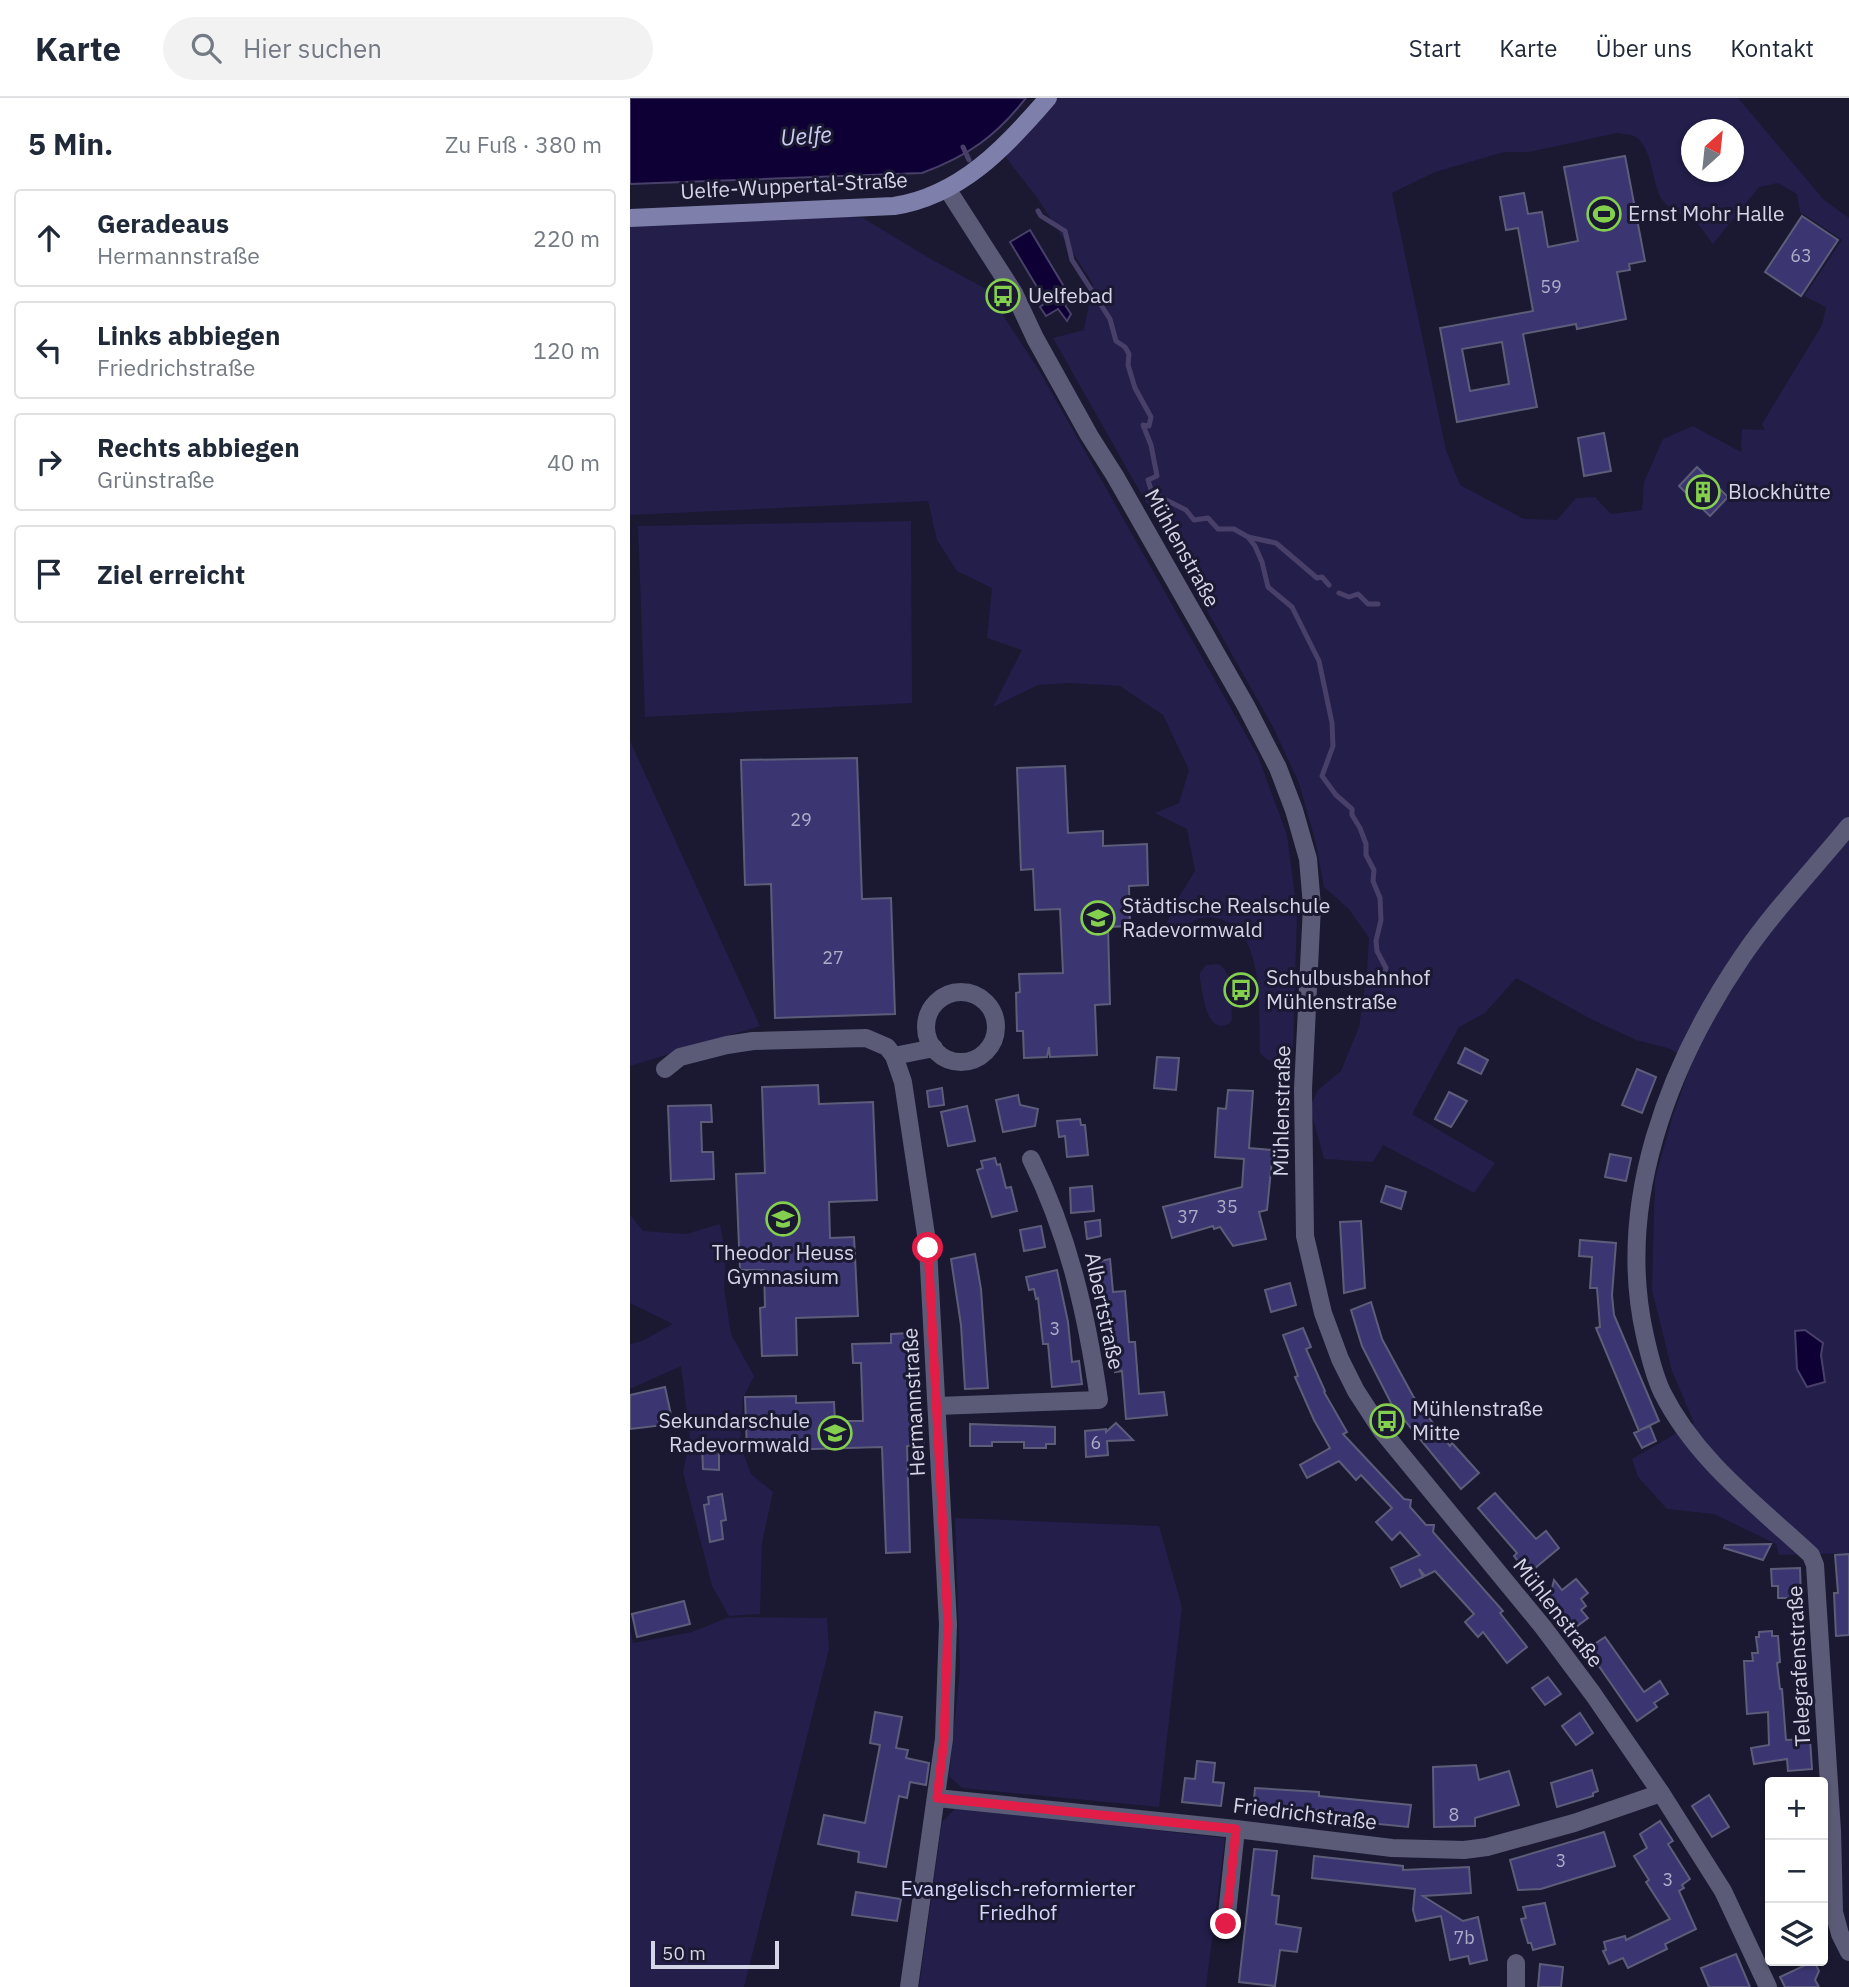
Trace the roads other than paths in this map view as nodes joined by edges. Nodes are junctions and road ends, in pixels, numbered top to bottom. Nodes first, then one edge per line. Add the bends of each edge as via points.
1 (1048, 98) edge
2 (948, 190) junction
3 (630, 218) edge
4 (1849, 826) edge
5 (934, 1048) dead end
6 (894, 1055) junction
7 (665, 1069) dead end
8 (1031, 1159) dead end
9 (937, 1406) junction
10 (1661, 1793) junction
11 (937, 1798) junction
12 (1236, 1829) junction
13 (1226, 1924) dead end
14 (1849, 1952) edge
15 (1516, 1963) dead end
16 (909, 1987) edge
17 (1516, 1987) edge
18 (1768, 1987) edge

1 - 2 main road, Uelfe-Wuppertal-Straße via 983,166
2 - 3 main road, Uelfe-Wuppertal-Straße via 894,206
2 - 10 street, Mühlenstraße via 1014,293 1035,338 1246,706 1294,810 1308,859 1312,906 1303,1089 1305,1236 1323,1313 1340,1359 1382,1431 1543,1627
4 - 14 street, Telegrafenstraße via 1757,936 1687,1054 1650,1154 1637,1223 1636,1259 1641,1318 1662,1391 1717,1471 1811,1555 1815,1565 1834,1912
5 - 6 street
6 - 7 street via 866,1038 753,1041 680,1057
6 - 9 street, Hermannstraße via 903,1082 928,1248
8 - 9 street, Albertstraße via 1067,1246 1099,1400
9 - 11 street, Hermannstraße via 948,1624
10 - 12 street, Friedrichstraße via 1574,1823 1464,1850 1392,1848
10 - 18 street, Mühlenstraße via 1723,1891
11 - 12 street, Friedrichstraße
11 - 16 street, Hermannstraße
12 - 13 street
15 - 17 street

